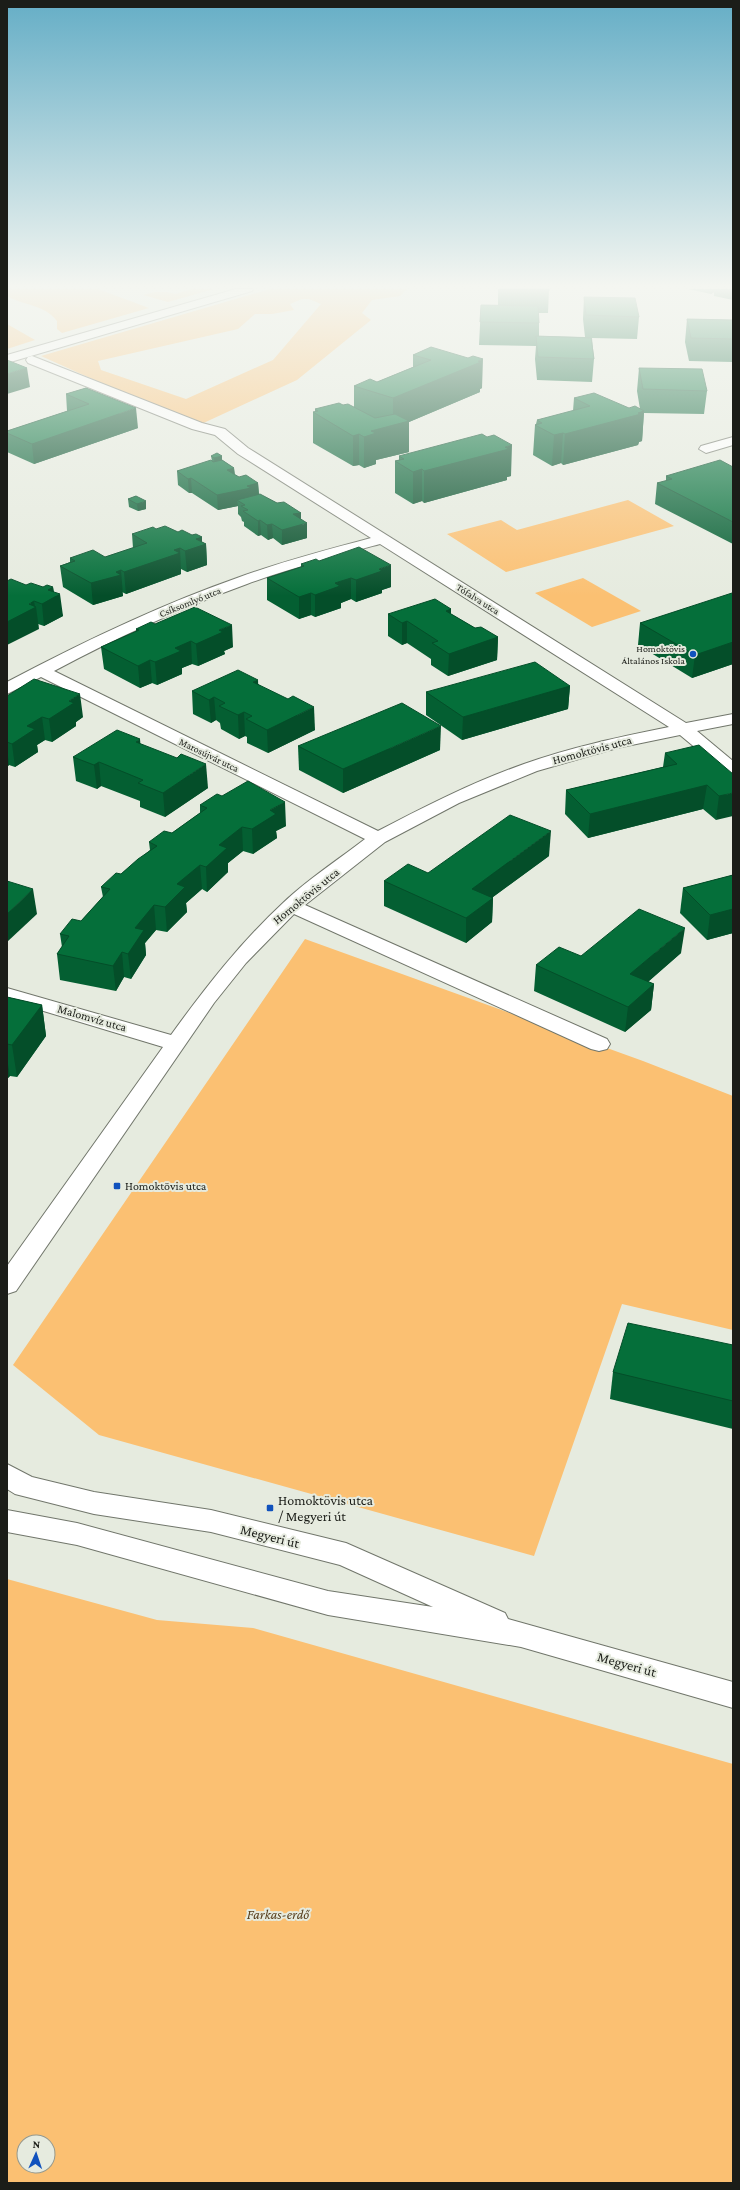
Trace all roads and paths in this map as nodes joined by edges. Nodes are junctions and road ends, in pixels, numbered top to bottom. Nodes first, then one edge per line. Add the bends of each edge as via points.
1 (110, 391) edge
2 (733, 441) edge
3 (706, 449) dead end
4 (382, 539) junction
5 (41, 671) junction
6 (7, 689) edge
7 (733, 719) edge
8 (682, 728) junction
9 (733, 770) edge
10 (378, 838) junction
11 (291, 906) junction
12 (7, 994) edge
13 (176, 1044) junction
14 (599, 1044) dead end
15 (7, 1285) edge
16 (7, 1475) edge
17 (7, 1521) edge
18 (521, 1634) junction
19 (733, 1695) edge

1 - 4 street, Tófalva utca via 197,426 220,432 243,451
2 - 3 street
4 - 5 street, Csíksomlyó utca via 289,565 199,597 127,628
4 - 8 street, Tófalva utca
5 - 6 street, Csíksomlyó utca
5 - 10 street, Marosújvár utca
7 - 8 street, Homoktövis utca
8 - 9 street, Tófalva utca
8 - 10 street, Homoktövis utca via 614,743 531,767 452,799
10 - 11 street, Homoktövis utca
11 - 13 street, Homoktövis utca via 239,959
11 - 14 street
12 - 13 street, Malomvíz utca
13 - 15 street, Homoktövis utca
16 - 18 street, Megyeri út via 25,1486 94,1503 211,1521 346,1555
17 - 18 street, Megyeri út via 77,1534 328,1603
18 - 19 street, Megyeri út

